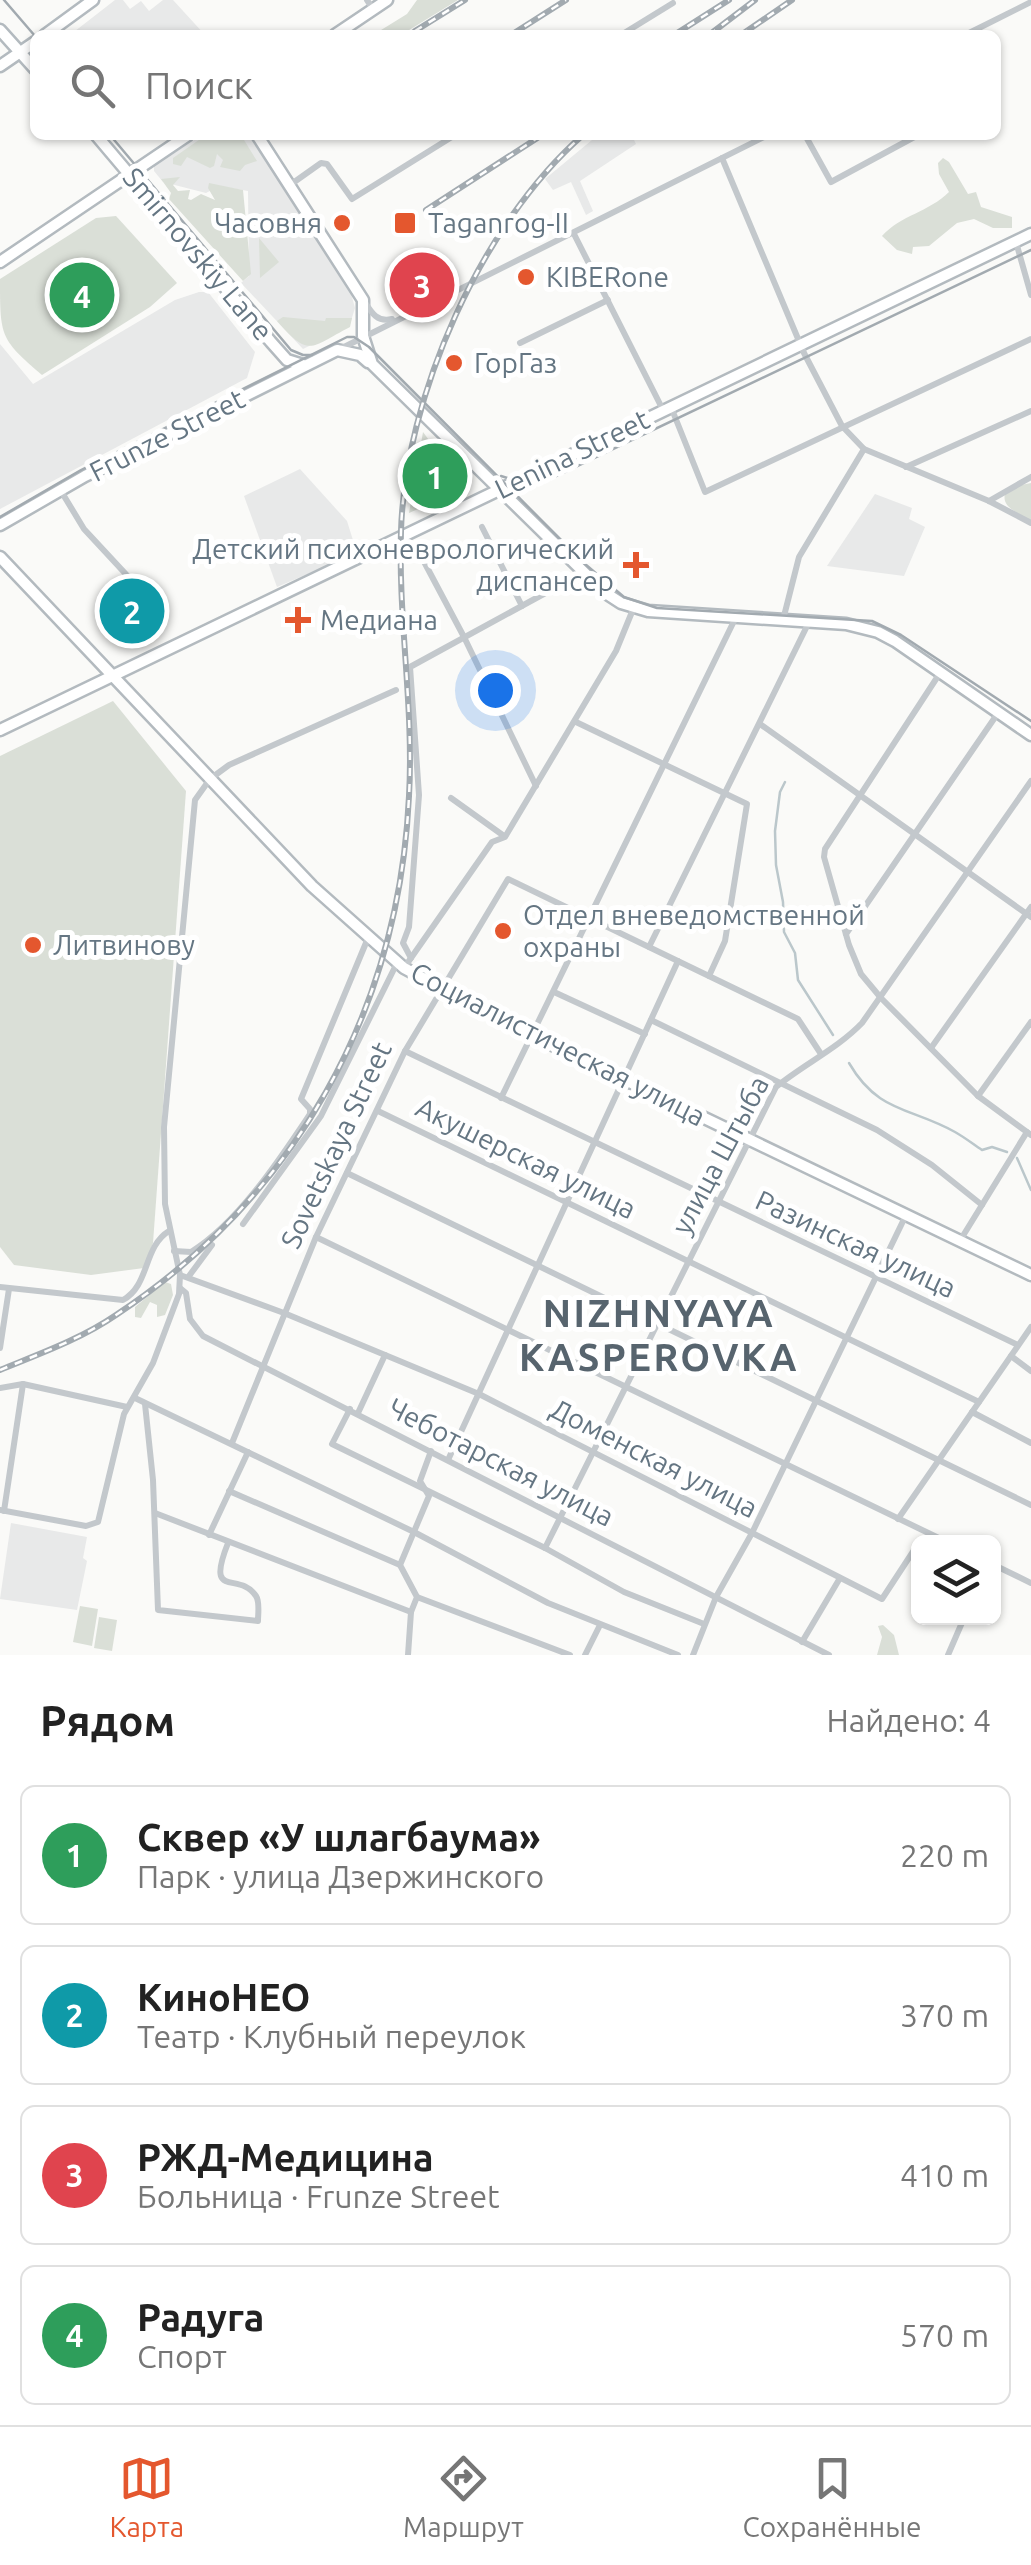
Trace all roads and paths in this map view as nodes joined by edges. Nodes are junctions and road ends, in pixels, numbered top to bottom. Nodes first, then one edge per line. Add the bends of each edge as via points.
1 (93, 0) edge
2 (386, 0) edge
3 (1031, 2) edge
4 (673, 3) dead end
5 (370, 4) edge
6 (0, 30) edge
7 (52, 30) edge
8 (341, 30) edge
9 (629, 30) edge
10 (975, 30) edge
11 (30, 45) edge
12 (20, 52) junction
13 (30, 63) edge
14 (0, 66) edge
15 (101, 140) edge
16 (180, 140) edge
17 (260, 140) edge
18 (447, 140) edge
19 (758, 140) edge
20 (808, 140) edge
21 (909, 140) edge
22 (722, 158) junction
23 (131, 173) junction
24 (289, 186) junction
25 (574, 234) junction
26 (1031, 234) edge
27 (1016, 242) junction
28 (0, 262) edge
29 (1031, 295) edge
30 (363, 300) junction
31 (608, 300) junction
32 (402, 317) junction
33 (363, 336) junction
34 (1031, 339) edge
35 (520, 343) dead end
36 (800, 343) junction
37 (336, 350) junction
38 (360, 355) junction
39 (372, 364) junction
40 (304, 366) junction
41 (667, 408) junction
42 (1031, 411) edge
43 (842, 426) junction
44 (864, 449) junction
45 (906, 467) junction
46 (1031, 477) edge
47 (60, 490) junction
48 (499, 490) junction
49 (988, 501) junction
50 (1031, 523) edge
51 (0, 525) edge
52 (482, 528) dead end
53 (421, 556) dead end
54 (0, 557) edge
55 (584, 572) junction
56 (148, 598) dead end
57 (522, 606) junction
58 (634, 607) junction
59 (736, 619) junction
60 (783, 620) junction
61 (809, 621) junction
62 (464, 637) junction
63 (940, 672) junction
64 (113, 674) junction
65 (396, 690) dead end
66 (998, 712) junction
67 (576, 722) junction
68 (760, 724) junction
69 (0, 730) edge
70 (1031, 735) edge
71 (666, 765) junction
72 (210, 779) junction
73 (1031, 781) edge
74 (536, 787) junction
75 (726, 794) junction
76 (861, 794) junction
77 (452, 798) dead end
78 (915, 833) junction
79 (505, 837) junction
80 (968, 872) junction
81 (1030, 912) edge
82 (590, 919) junction
83 (846, 934) junction
84 (368, 938) junction
85 (649, 947) junction
86 (678, 961) junction
87 (404, 963) junction
88 (709, 976) junction
89 (440, 988) junction
90 (554, 992) junction
91 (881, 998) junction
92 (651, 1020) junction
93 (1031, 1022) edge
94 (645, 1034) junction
95 (532, 1036) junction
96 (931, 1048) junction
97 (405, 1051) junction
98 (820, 1054) junction
99 (624, 1080) junction
100 (781, 1083) junction
101 (978, 1096) junction
102 (502, 1098) junction
103 (378, 1112) junction
104 (1029, 1134) edge
105 (750, 1140) junction
106 (595, 1143) junction
107 (347, 1173) junction
108 (567, 1202) junction
109 (718, 1203) junction
110 (982, 1205) junction
111 (906, 1214) junction
112 (243, 1224) dead end
113 (169, 1231) junction
114 (316, 1237) junction
115 (961, 1239) junction
116 (212, 1245) dead end
117 (174, 1251) junction
118 (689, 1262) junction
119 (538, 1266) junction
120 (1031, 1275) edge
121 (184, 1276) junction
122 (876, 1279) junction
123 (4, 1288) edge
124 (180, 1288) junction
125 (284, 1313) junction
126 (657, 1324) junction
127 (1031, 1327) edge
128 (508, 1330) junction
129 (847, 1338) junction
130 (1018, 1345) junction
131 (0, 1348) edge
132 (385, 1355) junction
133 (1011, 1356) junction
134 (265, 1365) junction
135 (1031, 1371) edge
136 (23, 1384) junction
137 (626, 1387) junction
138 (0, 1388) edge
139 (479, 1394) junction
140 (135, 1398) junction
141 (817, 1401) junction
142 (145, 1402) junction
143 (979, 1402) junction
144 (127, 1407) junction
145 (354, 1411) junction
146 (972, 1412) junction
147 (232, 1443) junction
148 (1031, 1443) edge
149 (431, 1451) junction
150 (248, 1452) junction
151 (593, 1452) junction
152 (448, 1460) junction
153 (938, 1460) junction
154 (786, 1464) junction
155 (426, 1490) junction
156 (229, 1491) junction
157 (1031, 1504) edge
158 (2, 1511) edge
159 (155, 1513) junction
160 (560, 1517) junction
161 (898, 1519) junction
162 (414, 1532) junction
163 (752, 1533) junction
164 (209, 1535) junction
165 (932, 1535) edge
166 (228, 1542) junction
167 (546, 1548) junction
168 (911, 1554) edge
169 (400, 1564) junction
170 (1001, 1569) edge
171 (840, 1578) junction
172 (1031, 1585) edge
173 (1026, 1595) dead end
174 (418, 1596) junction
175 (716, 1597) junction
176 (411, 1612) junction
177 (704, 1624) junction
178 (600, 1625) junction
179 (961, 1625) edge
180 (802, 1642) junction
181 (408, 1655) edge
182 (570, 1655) edge
183 (585, 1655) edge
184 (678, 1655) edge
185 (693, 1655) edge
186 (829, 1655) edge
187 (948, 1655) edge

1 - 7 main road
2 - 5 main road
3 - 10 street
4 - 9 street
5 - 8 main road
6 - 12 main road
11 - 12 main road
12 - 13 main road
12 - 14 main road
15 - 23 main road, Smirnovskiy Lane
16 - 23 main road
17 - 24 main road
18 - 24 street via 352,199 321,163
19 - 22 street
20 - 21 street via 831,182
22 - 25 street
22 - 36 street
23 - 28 main road
23 - 40 main road, Smirnovskiy Lane via 287,360
24 - 30 main road
25 - 31 street
25 - 32 street
26 - 27 main road, Lenina Street
27 - 29 street
27 - 36 main road, Lenina Street
30 - 32 street via 385,321
30 - 33 main road
31 - 35 street
31 - 41 street
32 - 33 street
33 - 37 street
33 - 38 street
33 - 39 main road
34 - 43 street
36 - 41 main road, Lenina Street
36 - 43 street
37 - 38 main road
37 - 40 main road, Frunze Street
38 - 39 main road
39 - 48 main road
40 - 47 main road, Frunze Street
41 - 43 street via 705,492
41 - 48 main road, Lenina Street
42 - 45 street
43 - 44 street
44 - 45 street
44 - 60 street via 798,557
45 - 49 street
46 - 49 street
47 - 51 main road, Frunze Street
47 - 56 street via 84,529
48 - 55 main road
48 - 64 main road, Lenina Street
49 - 50 street
52 - 57 street
53 - 62 street
54 - 64 main road, Социалистическая улица
55 - 57 street
55 - 58 main road
57 - 62 street
58 - 59 main road
58 - 67 street
59 - 60 main road
59 - 71 street
60 - 61 main road
61 - 63 main road via 878,632
61 - 68 street
62 - 74 street
62 - 87 street via 410,667 419,794
63 - 66 main road
63 - 76 street
64 - 69 main road, Lenina Street
64 - 72 main road, Социалистическая улица
65 - 72 street
66 - 70 main road
66 - 78 street
67 - 71 street
67 - 74 street
68 - 75 street
68 - 76 street
71 - 75 street
71 - 82 street
72 - 84 main road, Социалистическая улица
72 - 113 street via 192,816 164,1127
73 - 80 street, улица Штыба
74 - 79 street
75 - 85 street
75 - 88 street via 747,804 725,941
76 - 78 street
76 - 83 street via 824,857
77 - 79 street
78 - 80 street
78 - 83 street
79 - 87 street via 492,842
80 - 81 street
80 - 91 street, улица Штыба
81 - 96 street
82 - 85 street
82 - 89 street, Sovetskaya Street via 508,879
82 - 90 street
83 - 91 street via 861,974
84 - 87 main road, Социалистическая улица
84 - 117 street via 301,1100 310,1114 212,1235 191,1252
85 - 86 street
86 - 88 street
86 - 92 street
87 - 89 main road, Социалистическая улица
87 - 112 street via 321,1116
88 - 98 street via 798,1019
89 - 95 main road, Социалистическая улица
89 - 97 street, Sovetskaya Street
90 - 94 street
90 - 95 street
91 - 96 street
91 - 98 street, улица Штыба via 844,1042
92 - 94 street
92 - 100 street
93 - 101 street
94 - 99 street
95 - 99 main road, Социалистическая улица
95 - 102 street
96 - 101 street
97 - 102 street, Разинская улица
97 - 103 street, Sovetskaya Street
98 - 100 street, улица Штыба
99 - 105 main road, Социалистическая улица
99 - 106 street
100 - 105 street, улица Штыба
100 - 110 street via 903,1145
101 - 104 street
102 - 106 street, Разинская улица
103 - 107 street, Sovetskaya Street
103 - 108 street, Акушерская улица
104 - 110 street
105 - 109 street, улица Штыба
105 - 111 main road, Социалистическая улица
106 - 108 street
106 - 109 street, Разинская улица
107 - 114 street, Sovetskaya Street
107 - 119 street
108 - 118 street, Акушерская улица
108 - 119 street
109 - 118 street, улица Штыба
109 - 122 street, Разинская улица
110 - 115 street
111 - 115 main road, Социалистическая улица
111 - 122 street
113 - 117 street
113 - 123 street via 157,1240 135,1292 123,1300
114 - 125 street, Sovetskaya Street
114 - 128 street
115 - 120 main road, Социалистическая улица
116 - 121 street
117 - 121 street
118 - 126 street, улица Штыба
118 - 129 street, Акушерская улица
119 - 126 street
119 - 128 street
121 - 124 street
121 - 125 street, Доменская улица
122 - 129 street
122 - 130 street, Разинская улица
123 - 131 street
124 - 134 street, Чеботарская улица via 200,1334
124 - 140 street
125 - 132 street, Доменская улица
125 - 134 street, Sovetskaya Street
126 - 137 street, улица Штыба
126 - 141 street
127 - 130 street
128 - 137 street
128 - 139 street
129 - 141 street
129 - 143 street, Акушерская улица
130 - 133 street
132 - 139 street, Доменская улица
132 - 145 street
133 - 135 street
133 - 143 street
134 - 145 street, Чеботарская улица
134 - 147 street, Sovetskaya Street
136 - 138 street
136 - 144 street
136 - 158 street
137 - 151 street, улица Штыба
137 - 154 street
139 - 151 street, Доменская улица
139 - 152 street
140 - 142 street
140 - 144 street
141 - 153 street
141 - 154 street
142 - 147 street
142 - 159 street
143 - 146 street
144 - 158 street via 96,1525
145 - 149 street, Чеботарская улица
145 - 155 street via 332,1444
146 - 148 street
146 - 153 street
147 - 150 street
149 - 152 street, Чеботарская улица
149 - 155 street via 420,1481
150 - 156 street
150 - 162 street
151 - 160 street, улица Штыба
151 - 163 street, Доменская улица
152 - 160 street, Чеботарская улица
153 - 157 street
153 - 161 street
154 - 161 street
154 - 163 street
155 - 162 street
155 - 167 street
156 - 164 street
156 - 169 street
159 - 164 street
159 - 166 street via 158,1610 258,1620 254,1592 220,1574
160 - 167 street, улица Штыба
160 - 175 street, Чеботарская улица
161 - 165 street
162 - 169 street
162 - 178 street
163 - 171 street, Доменская улица
163 - 175 street
164 - 166 street
166 - 176 street
167 - 177 street via 624,1592
168 - 171 street, Доменская улица via 882,1598
169 - 174 street
170 - 172 street
171 - 180 street
172 - 173 street
174 - 176 street
174 - 182 street
175 - 177 street
175 - 180 street, Чеботарская улица
176 - 181 street
177 - 185 street
178 - 183 street
178 - 184 street
179 - 187 street
180 - 186 street, Чеботарская улица

